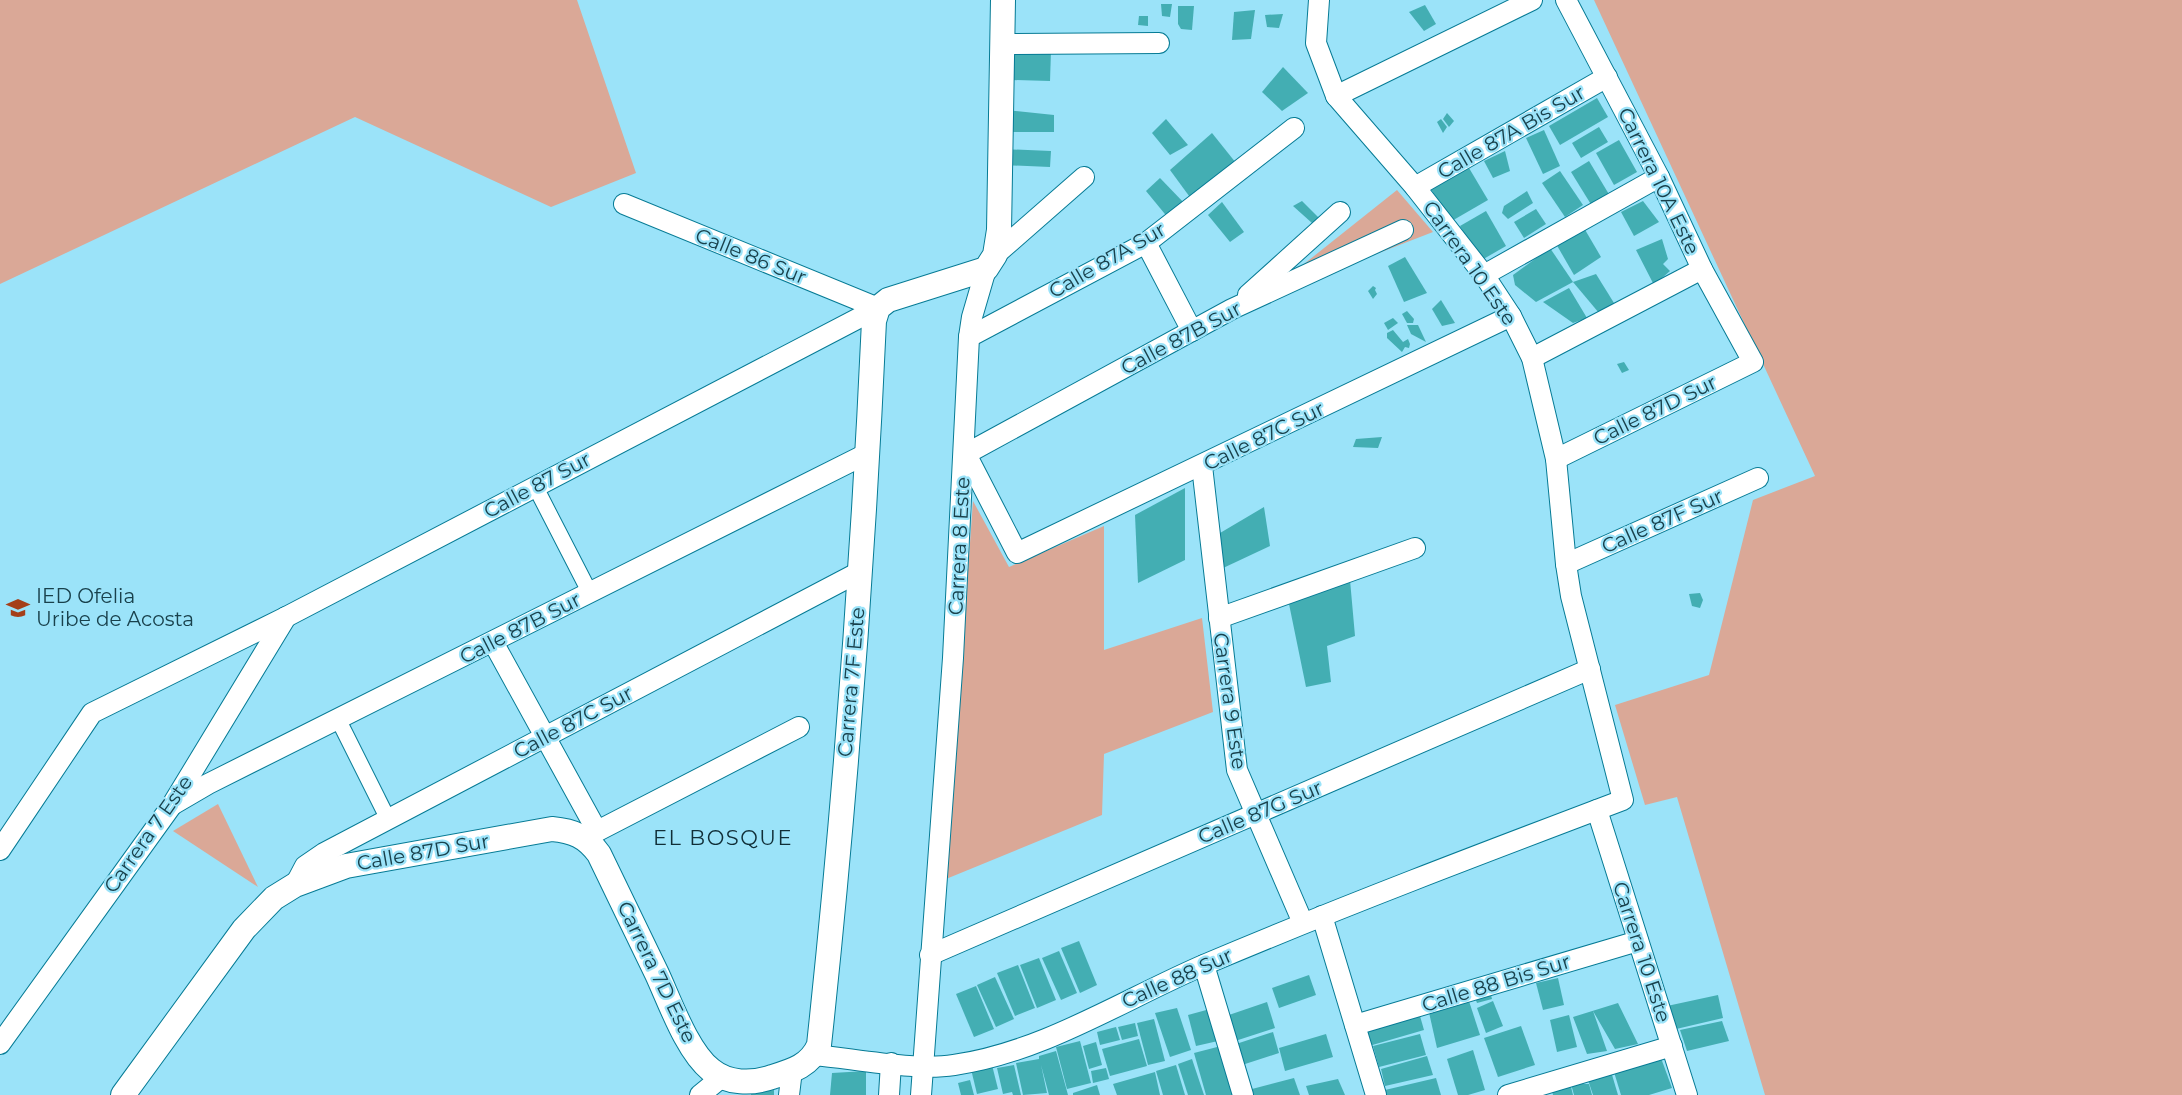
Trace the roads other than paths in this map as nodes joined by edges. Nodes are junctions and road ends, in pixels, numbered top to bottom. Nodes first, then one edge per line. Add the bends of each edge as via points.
1 (1003, 0) edge
2 (1319, 0) edge
3 (1532, 0) edge
4 (1566, 0) edge
5 (1159, 43) dead end
6 (1002, 44) junction
7 (1607, 78) junction
8 (1336, 96) junction
9 (1294, 128) dead end
10 (1084, 177) dead end
11 (1659, 177) junction
12 (1416, 187) junction
13 (624, 204) dead end
14 (1340, 212) dead end
15 (1403, 230) dead end
16 (1146, 243) junction
17 (990, 262) junction
18 (1702, 269) junction
19 (1484, 275) junction
20 (878, 308) junction
21 (1232, 309) junction
22 (1511, 316) junction
23 (1192, 331) junction
24 (969, 337) junction
25 (1532, 358) junction
26 (1753, 362) joint
27 (868, 453) junction
28 (965, 455) junction
29 (1557, 459) junction
30 (1202, 466) junction
31 (1758, 478) dead end
32 (535, 486) junction
33 (1415, 548) dead end
34 (1566, 564) junction
35 (861, 571) junction
36 (590, 593) junction
37 (286, 617) junction
38 (1219, 618) junction
39 (493, 642) junction
40 (1590, 669) junction
41 (338, 719) junction
42 (799, 727) dead end
43 (546, 736) junction
44 (1623, 800) joint
45 (172, 805) junction
46 (1597, 810) junction
47 (1256, 814) junction
48 (388, 819) junction
49 (591, 835) junction
50 (0, 850) edge
51 (295, 885) junction
52 (1322, 916) junction
53 (1303, 923) junction
54 (1638, 941) junction
55 (930, 955) junction
56 (1204, 965) junction
57 (1355, 1025) junction
58 (0, 1044) edge
59 (1672, 1046) junction
60 (815, 1055) junction
61 (891, 1063) junction
62 (922, 1066) junction
63 (792, 1070) junction
64 (722, 1077) junction
65 (123, 1095) edge
66 (700, 1095) edge
67 (789, 1095) edge
68 (889, 1095) edge
69 (921, 1095) edge
70 (1243, 1095) edge
71 (1376, 1095) edge
72 (1508, 1095) edge
73 (1687, 1095) edge

1 - 6 street, Carrera 8 Este
2 - 8 street, Carrera 10 Este via 1316,43
3 - 8 street
4 - 7 street, Carrera 10A Este
5 - 6 street
6 - 17 street, Carrera 8 Este via 999,231
7 - 11 street, Carrera 10A Este
7 - 12 street, Calle 87A Bis Sur
8 - 12 street, Carrera 10 Este
9 - 16 street, Calle 87A Sur
10 - 17 street, Calle 87 Sur
11 - 18 street, Carrera 10A Este
11 - 19 street
12 - 19 street, Carrera 10 Este
13 - 20 street, Calle 86 Sur
14 - 21 street
15 - 21 street, Calle 87B Sur
16 - 23 street
16 - 24 street, Calle 87A Sur
17 - 20 street, Calle 87 Sur via 888,300
17 - 24 street, Carrera 8 Este
18 - 25 street
18 - 26 street, Carrera 10A Este
19 - 22 street, Carrera 10 Este
20 - 27 street, Carrera 7F Este via 874,321
20 - 32 street, Calle 87 Sur
21 - 23 street, Calle 87B Sur
22 - 25 street, Carrera 10 Este
22 - 30 street, Calle 87C Sur
23 - 28 street, Calle 87B Sur
24 - 28 street, Carrera 8 Este
25 - 29 street, Carrera 10 Este
26 - 29 street, Calle 87D Sur
27 - 35 street, Carrera 7F Este
27 - 36 street, Calle 87B Sur
28 - 30 street, Calle 87C Sur via 1017,554
28 - 55 street, Carrera 8 Este
29 - 34 street, Carrera 10 Este
30 - 38 street, Carrera 9 Este
31 - 34 street, Calle 87F Sur
32 - 36 street
32 - 37 street, Calle 87 Sur
33 - 38 street
34 - 40 street, Carrera 10 Este
35 - 43 street, Calle 87C Sur
35 - 60 street, Carrera 7F Este via 828,954
36 - 39 street, Calle 87B Sur
37 - 45 street, Carrera 7 Este
37 - 50 street, Calle 87 Sur via 92,712
38 - 47 street, Carrera 9 Este via 1237,770
39 - 41 street, Calle 87B Sur
39 - 43 street, Carrera 7D Este
40 - 44 street, Carrera 10 Este
40 - 47 street, Calle 87G Sur
41 - 45 street, Calle 87B Sur
41 - 48 street
42 - 49 street
43 - 48 street, Calle 87C Sur
43 - 49 street, Carrera 7D Este
44 - 46 street, Calle 88 Sur
45 - 58 street, Carrera 7 Este
46 - 52 street, Calle 88 Sur
46 - 54 street, Carrera 10 Este
47 - 53 street, Carrera 9 Este
47 - 55 street, Calle 87G Sur
48 - 51 street, Calle 87C Sur via 305,866
49 - 51 street, Calle 87D Sur via 552,829 346,866
49 - 64 street, Carrera 7D Este via 685,1035 704,1064
51 - 65 street, Calle 87D Sur via 274,898 244,929
52 - 53 street, Calle 88 Sur
52 - 57 street
53 - 56 street, Calle 88 Sur
54 - 57 street, Calle 88 Bis Sur
54 - 59 street, Carrera 10 Este
55 - 62 street, Carrera 8 Este
56 - 62 street, Calle 88 Sur via 1029,1045 990,1058
56 - 70 street
57 - 71 street
59 - 72 street
59 - 73 street, Carrera 10 Este
60 - 61 street, Calle 88 Sur
60 - 63 street
61 - 62 street, Calle 88 Sur
61 - 68 street
62 - 69 street, Carrera 8 Este
63 - 64 street via 759,1081
63 - 67 street
64 - 66 street

